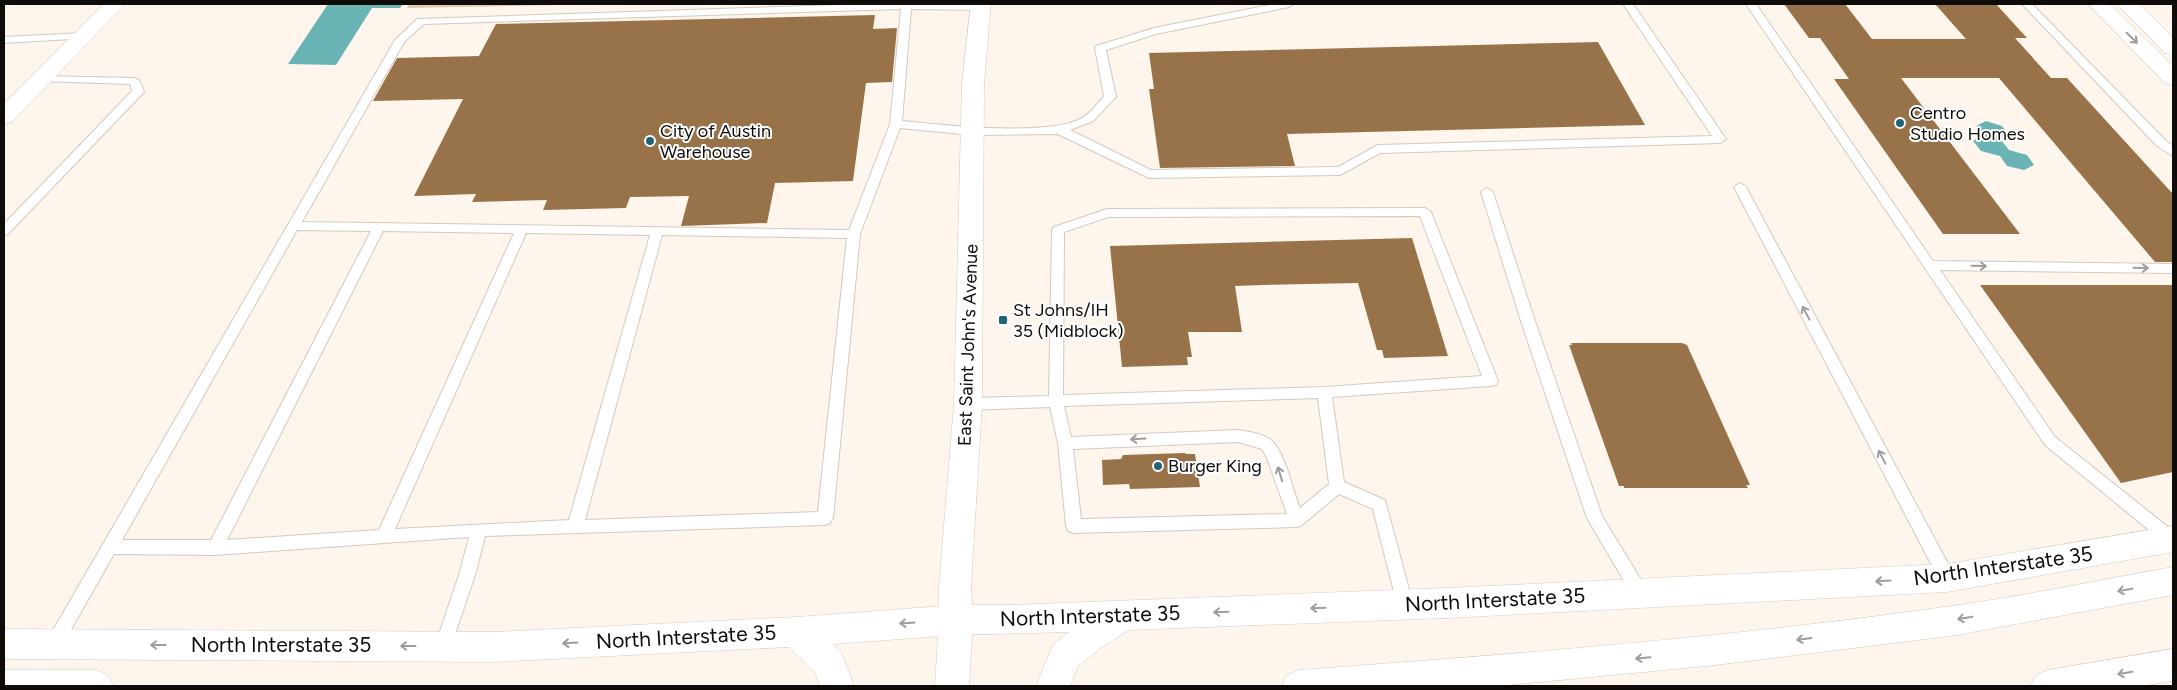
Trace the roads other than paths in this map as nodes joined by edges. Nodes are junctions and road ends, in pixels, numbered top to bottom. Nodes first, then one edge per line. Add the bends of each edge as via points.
1 (115, 4) edge
2 (1289, 4) edge
3 (1628, 4) edge
4 (1752, 4) edge
5 (2027, 4) edge
6 (2098, 4) edge
7 (2127, 4) edge
8 (981, 5) edge
9 (906, 6) junction
10 (84, 36) junction
11 (4, 40) edge
12 (2173, 48) edge
13 (2173, 78) edge
14 (41, 79) junction
15 (7, 110) edge
16 (896, 124) junction
17 (1060, 130) junction
18 (972, 131) junction
19 (2167, 143) edge
20 (2173, 152) edge
21 (1740, 187) dead end
22 (1487, 192) dead end
23 (293, 226) junction
24 (379, 227) junction
25 (522, 229) junction
26 (4, 231) edge
27 (657, 231) junction
28 (854, 234) junction
29 (1930, 265) junction
30 (2173, 268) edge
31 (1324, 392) junction
32 (1056, 402) junction
33 (968, 404) junction
34 (1065, 443) junction
35 (1338, 486) junction
36 (1297, 520) junction
37 (575, 527) junction
38 (478, 530) junction
39 (384, 536) junction
40 (2172, 539) edge
41 (108, 547) junction
42 (215, 548) junction
43 (1947, 578) junction
44 (2173, 582) edge
45 (1640, 593) junction
46 (1405, 604) junction
47 (1125, 615) junction
48 (956, 620) junction
49 (796, 632) junction
50 (4, 644) edge
51 (54, 644) junction
52 (443, 646) junction
53 (2173, 665) edge
54 (1059, 671) edge
55 (833, 675) edge
56 (952, 684) edge
57 (4, 686) edge
58 (96, 686) edge
59 (1299, 686) edge
60 (2048, 686) edge

1 - 10 main road
2 - 17 lane via 1154,31 1100,48 1110,97 1090,119
3 - 17 lane via 1720,139 1378,149 1340,171 1149,174
4 - 29 lane
5 - 19 lane
6 -> 13 main road
7 - 12 main road
8 - 9 lane
8 - 18 main road, East Saint John's Avenue
9 - 16 lane
9 - 23 lane via 421,21 400,40
10 - 11 lane
10 - 14 main road
14 - 15 main road
14 - 26 lane via 134,81 138,92
16 - 18 lane
16 - 28 lane
17 - 18 lane
18 - 33 main road, East Saint John's Avenue
19 - 20 lane
43 -> 21 lane
22 - 45 lane via 1595,518
23 - 24 lane
23 - 41 lane
24 - 25 lane
24 - 42 lane
25 - 27 lane
25 - 39 lane
27 - 28 lane
27 - 37 lane
28 - 37 lane via 825,518
29 -> 30 lane
29 - 40 lane via 2050,441
31 - 32 lane
31 - 32 lane via 1491,381 1425,212 1107,213 1058,230
31 - 35 lane
32 - 33 lane
32 - 34 lane
33 - 48 main road, East Saint John's Avenue via 955,587
36 -> 34 lane via 1274,456 1267,445 1257,440 1238,436
34 - 36 lane via 1074,526
35 - 36 lane
35 - 46 lane via 1380,504
37 - 38 lane
38 - 39 lane
38 - 52 lane via 468,572
39 - 42 lane
40 - 43 main road, North Interstate 35
41 - 42 lane
41 - 51 lane
43 -> 45 main road, North Interstate 35
44 -> 59 main road via 1952,620 1716,651
45 - 46 main road, North Interstate 35
46 -> 47 main road, North Interstate 35
47 - 48 main road, North Interstate 35
47 - 54 main road via 1090,636
48 -> 49 main road, North Interstate 35
48 - 56 main road, East Saint John's Avenue
49 -> 52 main road, North Interstate 35 via 493,647
49 - 55 main road
50 - 51 main road, North Interstate 35
52 -> 51 main road, North Interstate 35
53 -> 60 main road
57 - 58 main road

